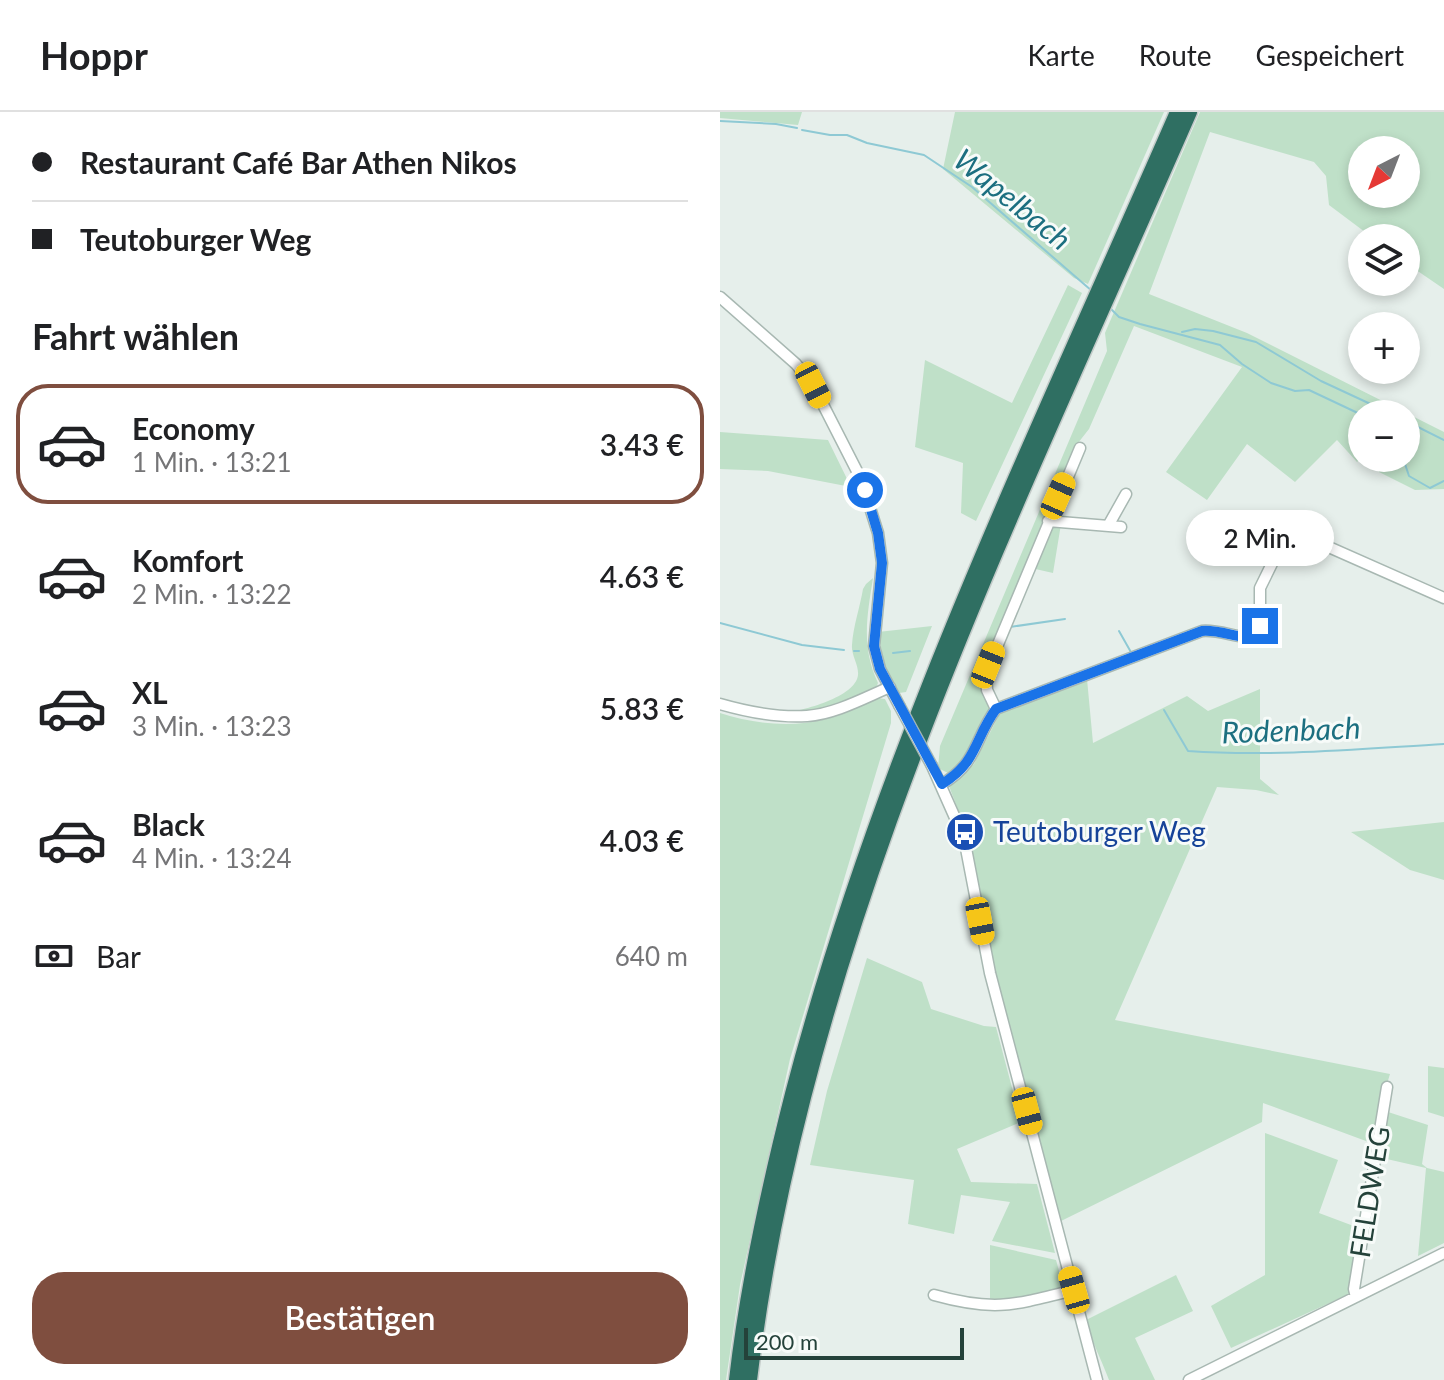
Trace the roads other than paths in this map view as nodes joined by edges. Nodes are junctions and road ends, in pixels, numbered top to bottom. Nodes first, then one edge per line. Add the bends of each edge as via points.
1 (1177, 112) edge
2 (1190, 112) edge
3 (1110, 281) junction
4 (720, 297) edge
5 (1080, 448) dead end
6 (1126, 494) dead end
7 (1048, 521) junction
8 (1108, 526) junction
9 (1121, 527) dead end
10 (1444, 598) edge
11 (890, 687) junction
12 (720, 704) edge
13 (996, 709) junction
14 (942, 784) junction
15 (1387, 1087) dead end
16 (1444, 1253) edge
17 (1074, 1290) junction
18 (934, 1295) dead end
19 (1356, 1297) junction
20 (1212, 1375) edge
21 (736, 1380) edge
22 (750, 1380) edge
23 (1097, 1380) edge
24 (1189, 1380) edge

1 - 3 highway
2 - 3 highway
3 - 21 highway via 1088,312 963,598 843,919 778,1149
3 - 22 highway via 1096,327 932,714 857,921 791,1152
4 - 11 street via 813,385 861,479 882,563 874,646
5 - 7 street
6 - 8 street
7 - 8 street
7 - 13 street via 986,673
8 - 9 street
10 - 13 street via 1290,533 1260,588 1256,636 1202,631
11 - 12 street via 808,716 758,714
11 - 14 street, bridge
13 - 14 street via 967,765
14 - 17 street via 964,838 990,973
15 - 19 street, FELDWEG
16 - 19 street
17 - 18 street via 1006,1306 972,1305
17 - 23 street
19 - 20 street
20 - 24 street

